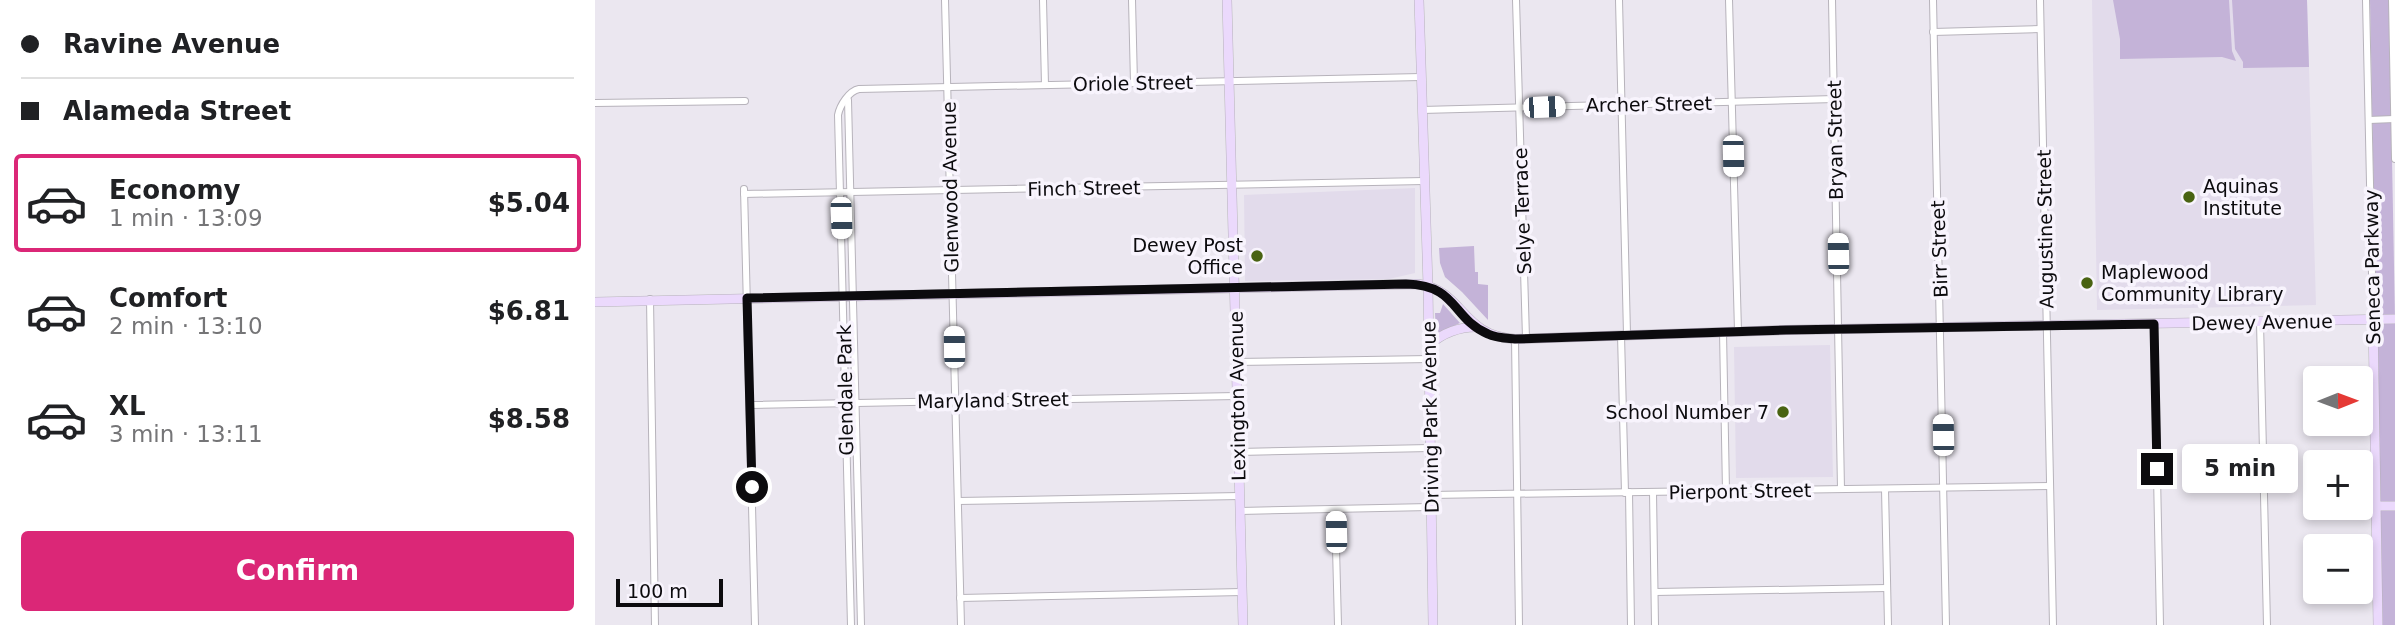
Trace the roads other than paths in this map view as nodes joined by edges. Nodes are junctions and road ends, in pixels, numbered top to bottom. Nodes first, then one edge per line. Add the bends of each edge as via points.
1 (945, 0) edge
2 (1043, 0) edge
3 (1132, 0) edge
4 (1227, 0) edge
5 (1419, 0) edge
6 (1516, 0) edge
7 (1619, 0) edge
8 (1729, 0) edge
9 (1832, 0) edge
10 (1933, 0) edge
11 (2040, 0) edge
12 (2366, 0) edge
13 (2392, 0) edge
14 (2040, 29) junction
15 (1933, 32) junction
16 (1421, 77) junction
17 (1230, 81) junction
18 (1134, 83) junction
19 (1045, 85) junction
20 (947, 87) junction
21 (848, 98) junction
22 (1835, 99) junction
23 (745, 101) dead end
24 (1732, 102) junction
25 (595, 103) edge
26 (1622, 105) junction
27 (1518, 107) junction
28 (1422, 110) junction
29 (2394, 119) edge
30 (2369, 120) junction
31 (2395, 159) edge
32 (1424, 181) junction
33 (1232, 185) junction
34 (950, 190) junction
35 (840, 192) junction
36 (850, 192) junction
37 (1428, 286) junction
38 (1235, 289) junction
39 (953, 294) junction
40 (848, 296) junction
41 (747, 298) junction
42 (650, 299) junction
43 (595, 302) edge
44 (2395, 319) edge
45 (2373, 320) junction
46 (2260, 322) junction
47 (2154, 324) junction
48 (2047, 326) junction
49 (1476, 327) junction
50 (1941, 327) junction
51 (1839, 330) junction
52 (1738, 331) junction
53 (1723, 332) junction
54 (1624, 335) junction
55 (1526, 338) junction
56 (1515, 339) junction
57 (1429, 345) junction
58 (1430, 359) junction
59 (1236, 362) junction
60 (1237, 396) junction
61 (955, 401) junction
62 (846, 403) junction
63 (856, 403) junction
64 (750, 405) junction
65 (1430, 448) junction
66 (1239, 452) junction
67 (2050, 486) junction
68 (1943, 488) junction
69 (1841, 489) junction
70 (1885, 489) junction
71 (1726, 491) junction
72 (1653, 492) junction
73 (1627, 493) junction
74 (1517, 494) junction
75 (1430, 495) junction
76 (1240, 496) junction
77 (958, 501) junction
78 (2377, 506) junction
79 (2395, 506) edge
80 (1430, 507) junction
81 (1335, 509) junction
82 (1240, 511) junction
83 (1887, 588) junction
84 (1242, 592) junction
85 (1655, 592) junction
86 (960, 598) junction
87 (655, 625) edge
88 (755, 625) edge
89 (851, 625) edge
90 (861, 625) edge
91 (961, 625) edge
92 (1243, 625) edge
93 (1338, 625) edge
94 (1433, 625) edge
95 (1519, 625) edge
96 (1631, 625) edge
97 (1655, 625) edge
98 (1888, 625) edge
99 (1946, 625) edge
100 (2053, 625) edge
101 (2160, 625) edge
102 (2267, 625) edge
103 (2378, 625) edge

1 - 20 street, Glenwood Avenue
2 - 19 street
3 - 18 street
4 - 17 street, Lexington Avenue
5 - 16 street, Driving Park Avenue
6 - 27 street, Selye Terrace
7 - 26 street
8 - 24 street
9 - 22 street, Bryan Street
10 - 15 street, Birr Street
11 - 14 street, Augustine Street
12 - 30 street, Seneca Parkway
13 - 29 street
14 - 15 street
14 - 48 street, Augustine Street
15 - 50 street, Birr Street
16 - 17 street, Oriole Street
16 - 28 street, Driving Park Avenue
17 - 18 street, Oriole Street
17 - 33 street, Lexington Avenue
18 - 19 street, Oriole Street
19 - 20 street, Oriole Street
20 - 21 street, Oriole Street via 859,89
20 - 34 street, Glenwood Avenue
21 - 35 street, Glendale Park via 838,115
21 - 36 street, Glendale Park
22 - 24 street, Archer Street
22 - 51 street, Bryan Street
23 - 25 street
24 - 26 street, Archer Street
24 - 52 street
26 - 27 street, Archer Street
26 - 54 street
27 - 28 street, Archer Street
27 - 55 street, Selye Terrace
28 - 32 street, Driving Park Avenue
29 - 30 street
29 - 31 street
30 - 45 street, Seneca Parkway
32 - 33 street, Finch Street
32 - 37 street, Driving Park Avenue
33 - 34 street, Finch Street
33 - 38 street, Lexington Avenue
34 - 36 street, Finch Street
34 - 39 street, Glenwood Avenue
35 - 36 street, Finch Street
35 - 40 street, Glendale Park
35 - 41 street, Finch Street via 744,192
36 - 40 street, Glendale Park
37 - 38 street
37 - 49 street, Dewey Avenue via 1445,294
37 - 57 street, Driving Park Avenue
38 - 39 street
38 - 59 street, Lexington Avenue
39 - 40 street
39 - 61 street, Glenwood Avenue
40 - 41 street
40 - 62 street, Glendale Park
40 - 63 street, Glendale Park
41 - 42 street
41 - 64 street
42 - 43 street
42 - 87 street
44 - 45 street, Dewey Avenue
45 - 46 street, Dewey Avenue
45 - 78 street, Seneca Parkway
46 - 47 street, Dewey Avenue
46 - 102 street
47 - 48 street, Dewey Avenue
47 - 101 street
48 - 50 street, Dewey Avenue
48 - 67 street, Augustine Street
49 - 56 street, Dewey Avenue via 1492,336
49 - 57 street via 1456,328
50 - 51 street, Dewey Avenue
50 - 68 street, Birr Street
51 - 52 street, Dewey Avenue
51 - 69 street, Bryan Street
52 - 53 street, Dewey Avenue
53 - 54 street, Dewey Avenue
53 - 71 street
54 - 55 street, Dewey Avenue
54 - 73 street
55 - 56 street, Dewey Avenue
56 - 74 street
57 - 58 street, Driving Park Avenue
58 - 59 street
58 - 65 street, Driving Park Avenue
59 - 60 street, Lexington Avenue
60 - 61 street, Maryland Street
60 - 66 street, Lexington Avenue
61 - 63 street, Maryland Street
61 - 77 street, Glenwood Avenue
62 - 63 street, Maryland Street
62 - 64 street, Maryland Street
62 - 89 street, Glendale Park
63 - 90 street, Glendale Park
64 - 88 street
65 - 66 street
65 - 75 street, Driving Park Avenue
66 - 76 street, Lexington Avenue
67 - 68 street, Pierpont Street
67 - 100 street, Augustine Street
68 - 70 street, Pierpont Street
68 - 99 street, Birr Street
69 - 70 street, Pierpont Street
69 - 71 street, Pierpont Street
70 - 83 street
71 - 72 street, Pierpont Street
72 - 73 street, Pierpont Street
72 - 85 street
73 - 74 street, Pierpont Street
73 - 96 street
74 - 75 street, Pierpont Street
74 - 95 street
75 - 80 street, Driving Park Avenue
76 - 77 street
76 - 82 street, Lexington Avenue
77 - 86 street, Glenwood Avenue
78 - 79 street
78 - 103 street, Seneca Parkway
80 - 81 street
80 - 94 street, Driving Park Avenue
81 - 82 street
81 - 93 street
82 - 84 street, Lexington Avenue
83 - 85 street
83 - 98 street
84 - 86 street
84 - 92 street, Lexington Avenue
85 - 97 street
86 - 91 street, Glenwood Avenue

